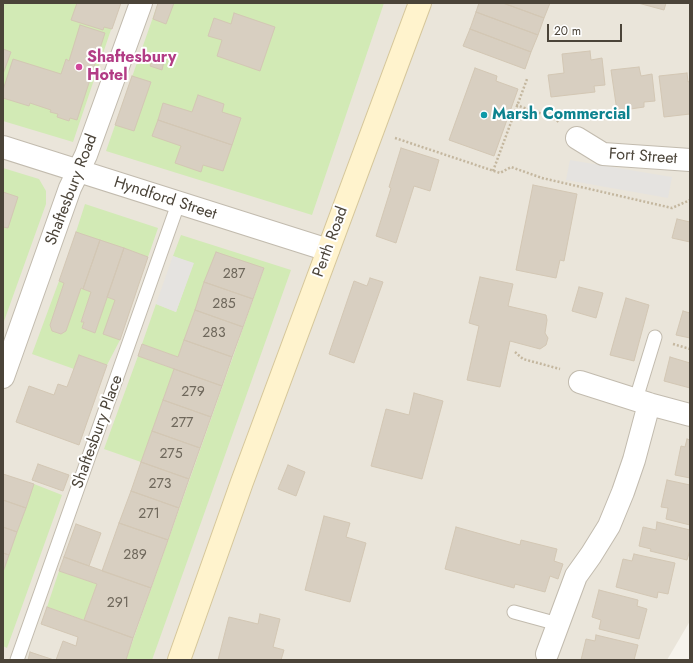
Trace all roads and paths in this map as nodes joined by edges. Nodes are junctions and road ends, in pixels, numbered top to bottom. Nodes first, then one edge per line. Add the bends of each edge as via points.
1 (141, 3) edge
2 (420, 3) edge
3 (527, 78) dead end
4 (516, 105) junction
5 (554, 118) dead end
6 (577, 138) dead end
7 (408, 142) dead end
8 (3, 147) edge
9 (690, 160) edge
10 (79, 171) junction
11 (493, 171) junction
12 (690, 200) edge
13 (178, 204) junction
14 (328, 250) junction
15 (655, 337) dead end
16 (515, 352) dead end
17 (3, 377) edge
18 (580, 382) joint
19 (642, 402) junction
20 (690, 415) edge
21 (514, 612) dead end
22 (558, 624) junction
23 (547, 654) dead end
24 (16, 660) edge
25 (179, 660) edge

1 - 10 street, Shaftesbury Road
2 - 14 street, Perth Road
3 - 4 path
4 - 5 path
4 - 11 path
6 - 9 street, Fort Street via 603,154
7 - 11 path
8 - 10 street, Hyndford Street
10 - 13 street, Hyndford Street
10 - 17 street, Shaftesbury Road via 70,188
11 - 12 path via 500,173 511,167 542,178 672,208
13 - 14 street, Hyndford Street
13 - 24 lane, Shaftesbury Place
14 - 25 street, Perth Road
15 - 19 lane
16 - 18 path via 522,359 581,375
18 - 19 street
19 - 20 street
19 - 22 street via 634,460 623,492 608,526 576,576
21 - 22 lane
22 - 23 street

